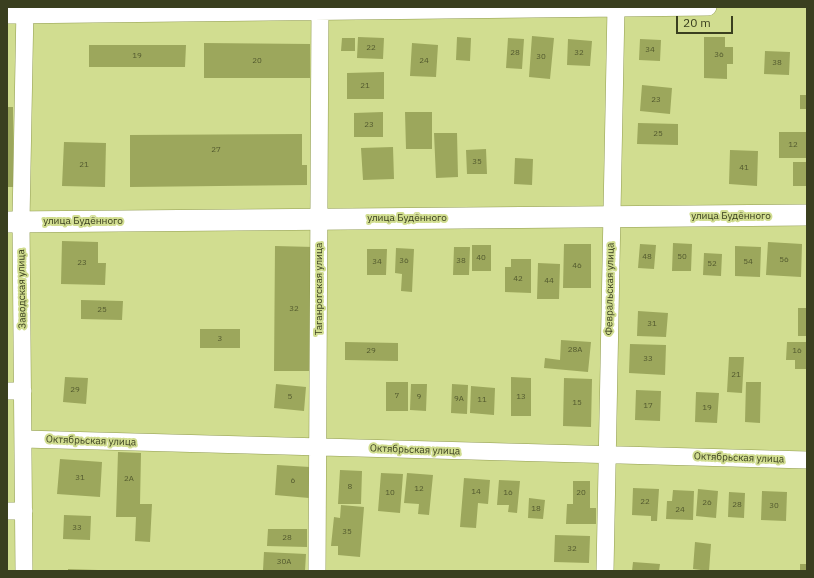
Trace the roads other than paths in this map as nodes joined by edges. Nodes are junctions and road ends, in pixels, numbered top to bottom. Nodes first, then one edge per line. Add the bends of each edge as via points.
1 (708, 7) edge
2 (616, 8) edge
3 (320, 9) edge
4 (25, 11) edge
5 (7, 15) edge
6 (807, 216) edge
7 (612, 217) junction
8 (319, 219) junction
9 (14, 221) edge
10 (15, 391) edge
11 (23, 439) junction
12 (318, 447) junction
13 (608, 455) junction
14 (807, 460) edge
15 (7, 511) edge
16 (24, 511) junction
17 (24, 571) edge
18 (317, 571) edge
19 (605, 571) edge

1 - 2 street
2 - 3 street
2 - 7 street, Февральская улица
3 - 4 street
3 - 8 street, Таганрогская улица
4 - 5 street
4 - 9 street, Заводская улица
6 - 7 street, улица Будённого
7 - 8 street, улица Будённого
7 - 13 street, Февральская улица
8 - 9 street, улица Будённого
8 - 12 street, Таганрогская улица
9 - 10 street, Заводская улица
10 - 11 street, Заводская улица
11 - 12 street, Октябрьская улица
11 - 16 street, Заводская улица
12 - 13 street, Октябрьская улица
12 - 18 street, Таганрогская улица
13 - 14 street, Октябрьская улица
13 - 19 street, Февральская улица
15 - 16 street
16 - 17 street, Заводская улица

